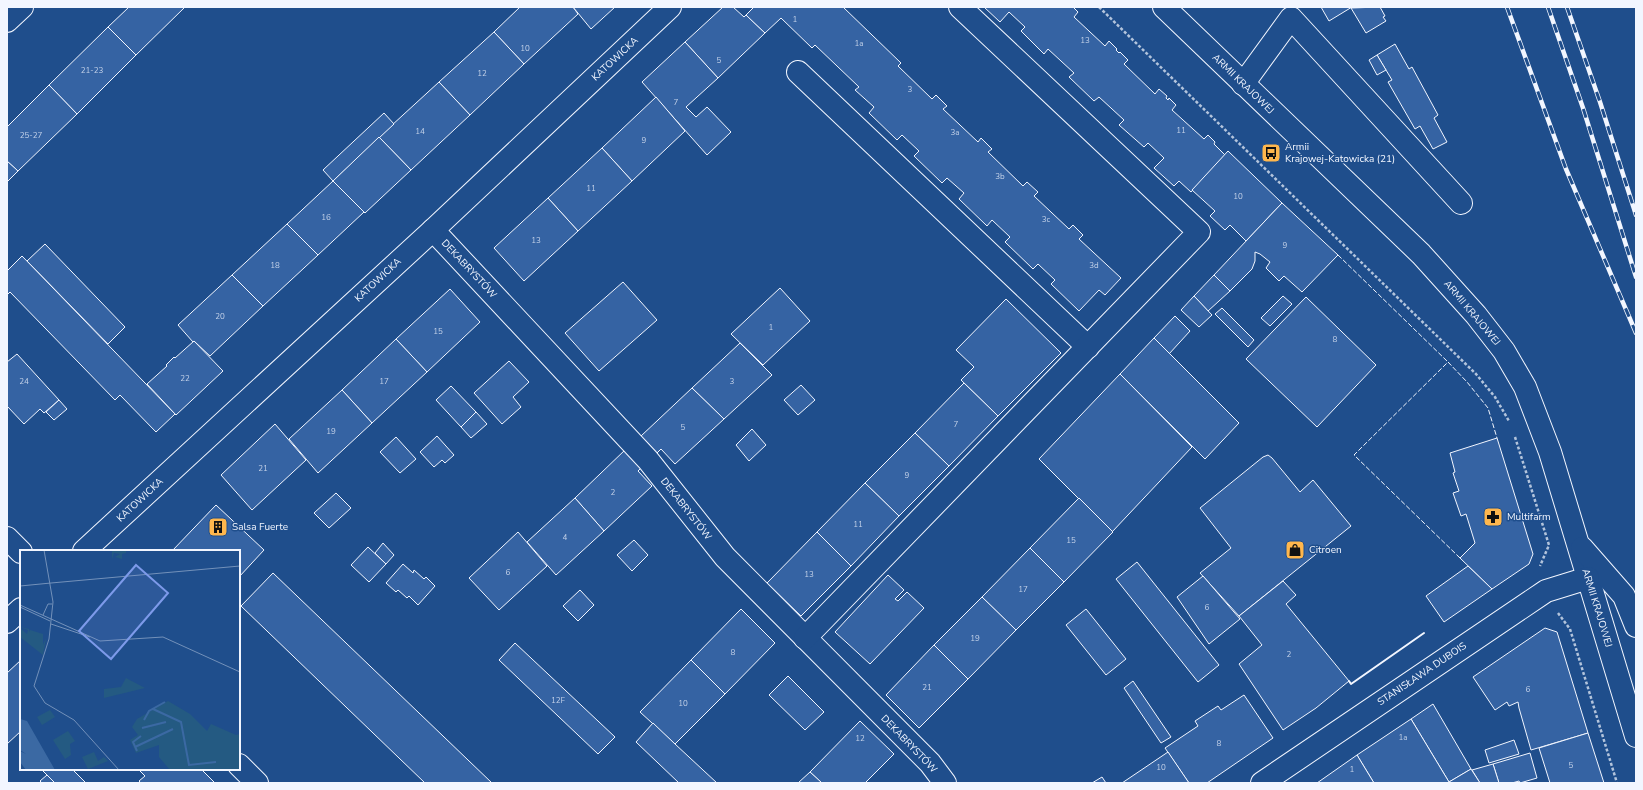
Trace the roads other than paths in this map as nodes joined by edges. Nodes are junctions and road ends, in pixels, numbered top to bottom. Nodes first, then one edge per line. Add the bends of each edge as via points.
1 (22, 7) edge
2 (670, 7) edge
3 (960, 7) edge
4 (1164, 7) edge
5 (1287, 12) edge
6 (7, 22) edge
7 (798, 72) dead end
8 (1243, 84) junction
9 (1461, 203) dead end
10 (433, 230) junction
11 (1088, 347) junction
12 (7, 538) edge
13 (1578, 543) junction
14 (85, 550) edge
15 (20, 551) edge
16 (1588, 578) junction
17 (20, 610) edge
18 (7, 622) edge
19 (1636, 626) edge
20 (805, 638) junction
21 (1636, 736) edge
22 (240, 766) edge
23 (257, 783) edge
24 (945, 783) edge
25 (1262, 783) edge

1 - 6 street
2 - 10 street, KATOWICKA
3 - 11 street via 1199,232
4 - 8 street, ARMII KRAJOWEJ
5 - 8 street
5 - 9 street
7 - 11 street
8 - 13 street, ARMII KRAJOWEJ via 1421,254 1476,315 1504,351 1525,387 1550,452
10 - 14 street, KATOWICKA
10 - 20 street, DEKABRYSTÓW via 648,460 725,557
11 - 20 street
12 - 15 street
13 - 16 street, ARMII KRAJOWEJ
13 - 19 street via 1624,596
16 - 21 street, ARMII KRAJOWEJ
16 - 25 street, STANISŁAWA DUBOIS via 1546,591
17 - 18 street
20 - 24 street, DEKABRYSTÓW via 930,763
22 - 23 street

